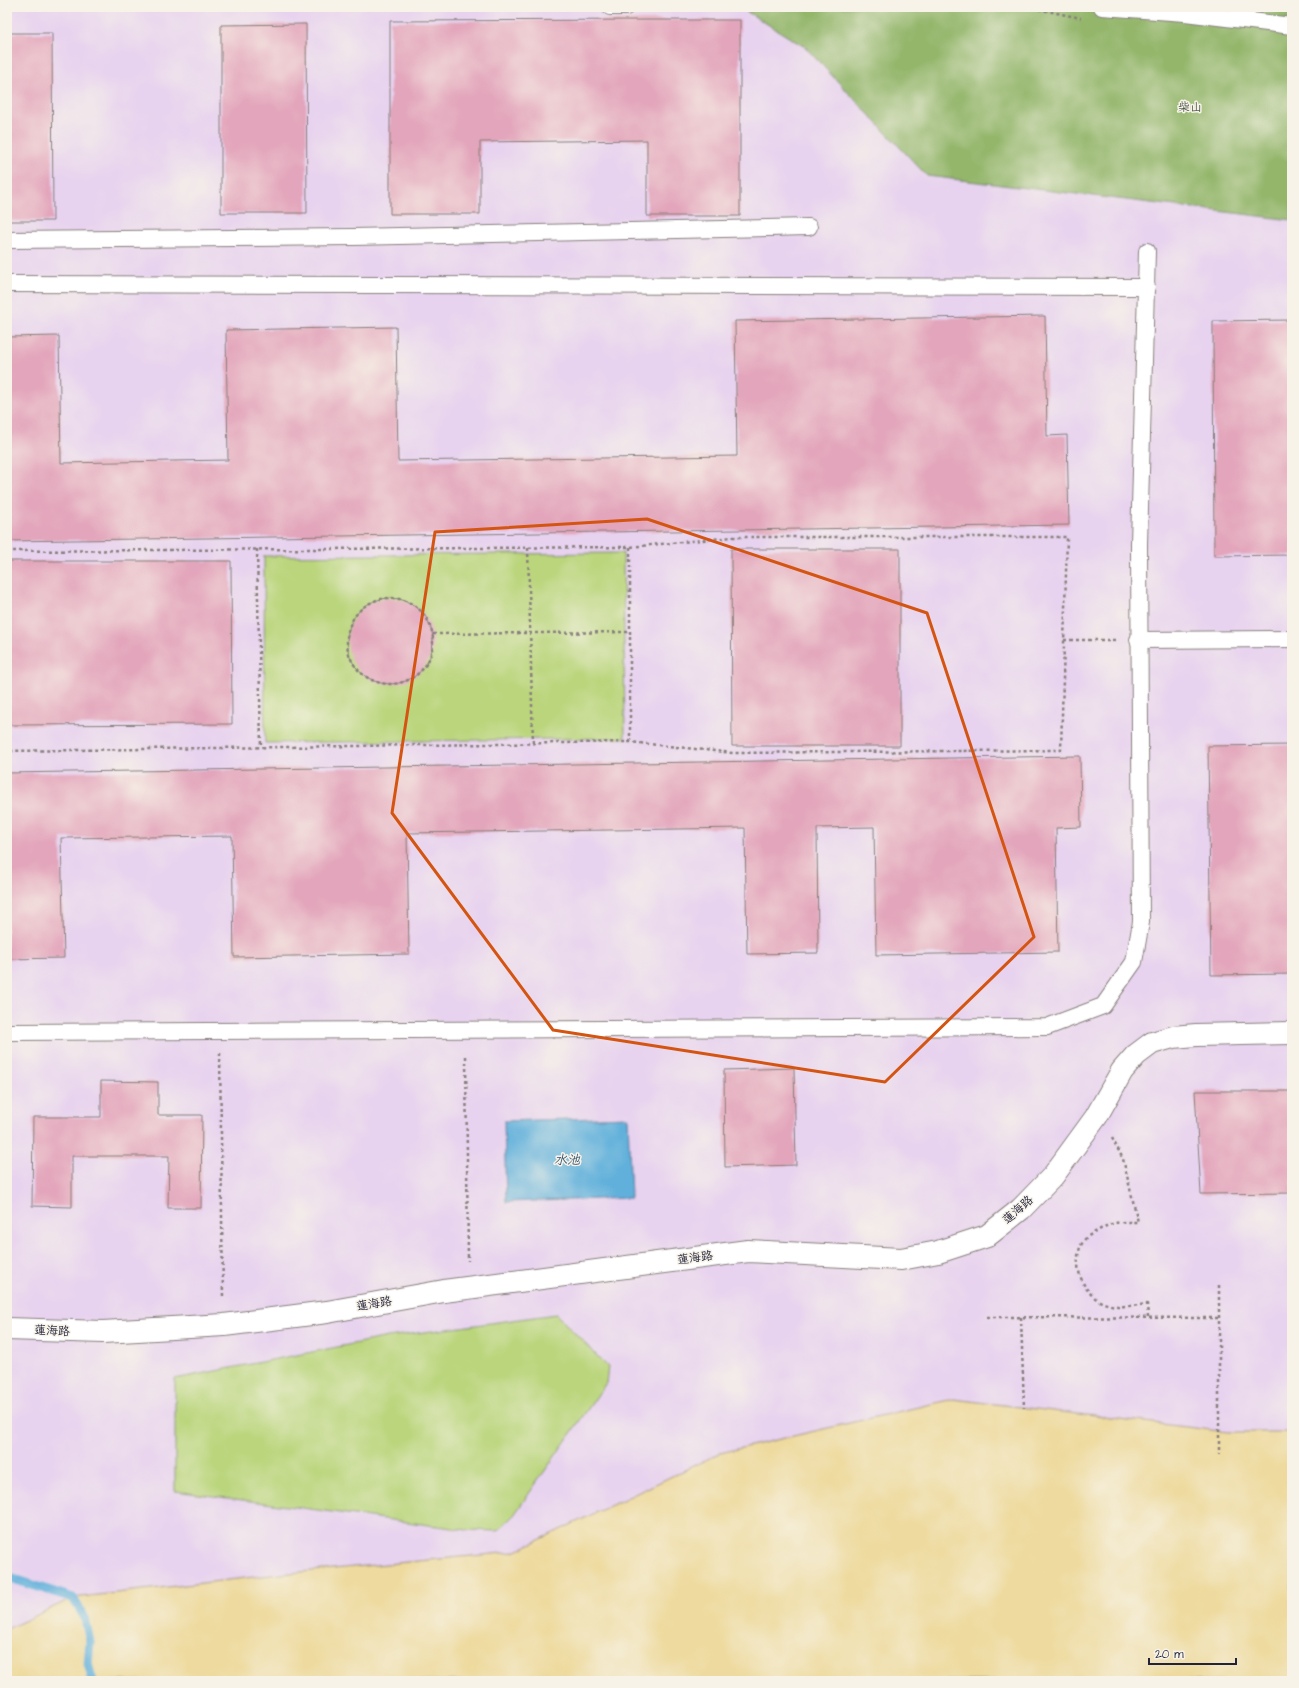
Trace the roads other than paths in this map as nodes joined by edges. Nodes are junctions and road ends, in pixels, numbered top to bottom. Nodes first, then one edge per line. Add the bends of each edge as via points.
1 (610, 7) edge
2 (626, 7) edge
3 (1102, 7) edge
4 (1292, 26) edge
5 (809, 227) dead end
6 (7, 240) edge
7 (1147, 251) dead end
8 (7, 284) edge
9 (1147, 287) junction
10 (1292, 639) edge
11 (1138, 640) junction
12 (7, 1032) edge
13 (1292, 1033) edge
14 (7, 1329) edge

1 - 2 lane
3 - 4 lane via 1185,13
5 - 6 lane via 353,237
7 - 9 lane
8 - 9 lane
9 - 11 lane
10 - 11 lane
11 - 12 lane via 1141,922 1134,962 1103,1006 1047,1027
13 - 14 street, 蓮海路 via 1196,1035 1173,1037 1152,1043 1136,1055 1122,1071 1096,1117 1053,1176 1021,1209 987,1236 938,1252 901,1259 748,1251 444,1291 327,1312 224,1326 103,1332

